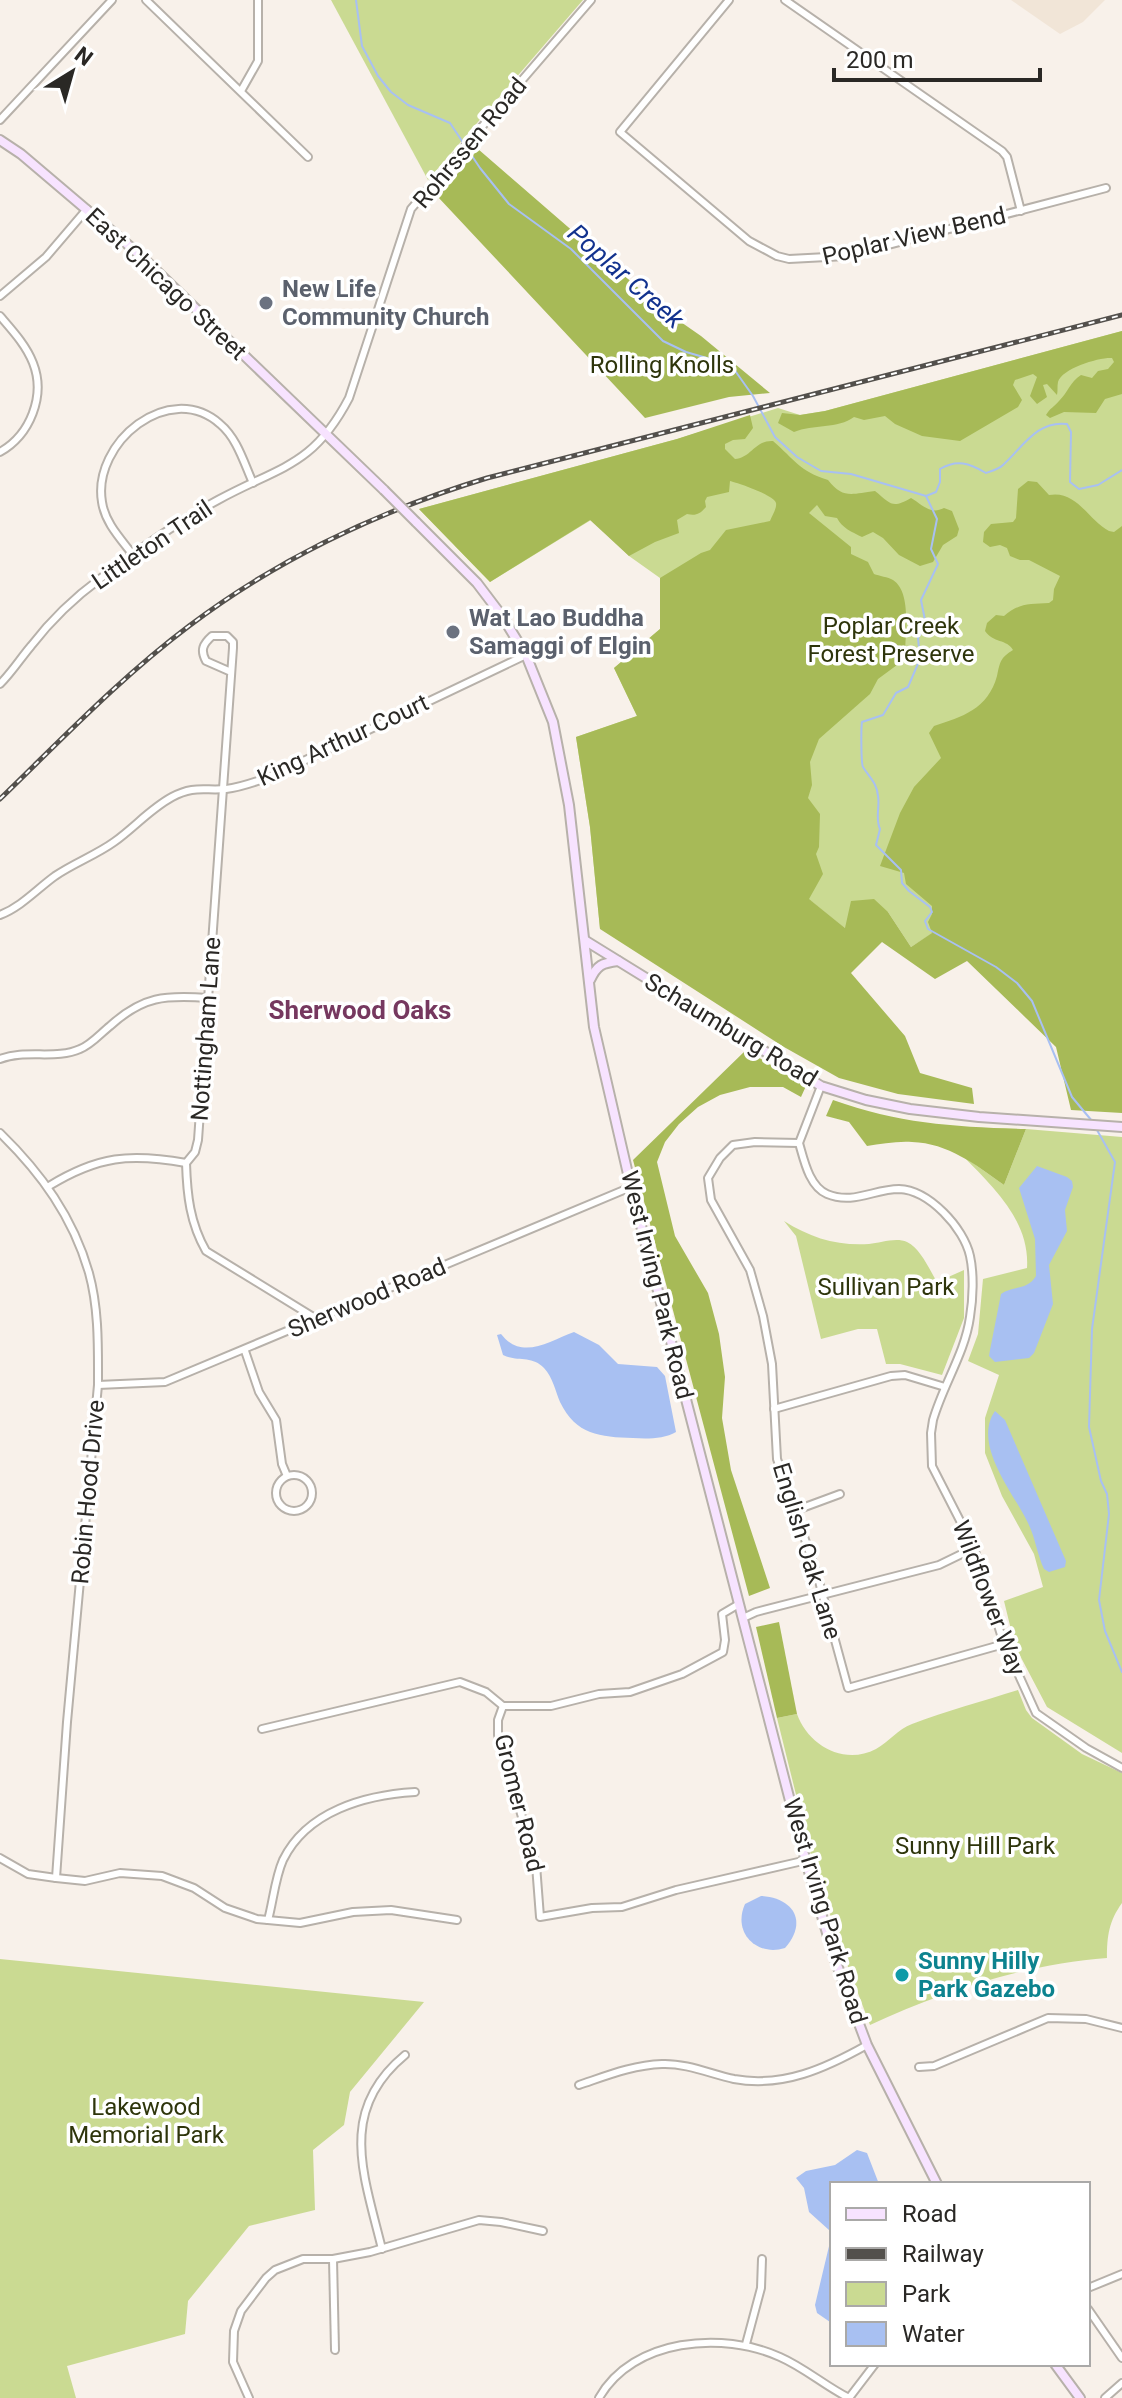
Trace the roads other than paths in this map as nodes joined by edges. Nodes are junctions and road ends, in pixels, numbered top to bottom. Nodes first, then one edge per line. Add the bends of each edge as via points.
1 (112, 0) edge
2 (146, 0) edge
3 (258, 0) edge
4 (591, 0) edge
5 (729, 0) edge
6 (785, 0) edge
7 (241, 91) junction
8 (0, 120) edge
9 (0, 140) edge
10 (308, 157) dead end
11 (1106, 188) dead end
12 (87, 209) junction
13 (1021, 211) junction
14 (0, 296) edge
15 (0, 316) edge
16 (326, 435) junction
17 (0, 452) edge
18 (253, 483) junction
19 (133, 555) junction
20 (526, 655) junction
21 (231, 672) junction
22 (0, 684) edge
23 (222, 789) junction
24 (0, 915) edge
25 (586, 941) junction
26 (618, 961) junction
27 (590, 981) junction
28 (208, 998) junction
29 (0, 1059) edge
30 (821, 1086) junction
31 (1122, 1127) edge
32 (0, 1133) edge
33 (799, 1143) junction
34 (186, 1163) junction
35 (49, 1186) junction
36 (631, 1187) junction
37 (315, 1318) junction
38 (245, 1351) junction
39 (98, 1385) junction
40 (945, 1387) junction
41 (774, 1409) junction
42 (287, 1476) junction
43 (840, 1494) dead end
44 (794, 1511) junction
45 (974, 1548) junction
46 (823, 1595) junction
47 (739, 1604) junction
48 (743, 1618) junction
49 (1004, 1644) junction
50 (503, 1706) junction
51 (262, 1729) dead end
52 (1122, 1768) edge
53 (415, 1792) dead end
54 (0, 1858) edge
55 (807, 1860) junction
56 (56, 1878) junction
57 (268, 1920) junction
58 (457, 1920) dead end
59 (1122, 2028) edge
60 (867, 2045) junction
61 (405, 2055) dead end
62 (919, 2067) dead end
63 (579, 2085) dead end
64 (936, 2182) edge
65 (543, 2231) dead end
66 (382, 2249) junction
67 (333, 2259) junction
68 (762, 2259) dead end
69 (1122, 2274) edge
70 (1090, 2287) edge
71 (1090, 2312) edge
72 (746, 2344) junction
73 (335, 2350) dead end
74 (1122, 2358) edge
75 (873, 2366) edge
76 (1056, 2366) edge
77 (1122, 2383) edge
78 (249, 2398) edge
79 (599, 2398) edge
80 (1080, 2398) edge
81 (1105, 2398) edge

1 - 8 street
2 - 7 street
3 - 7 street via 258,61
4 - 16 street, Rohrssen Road via 411,209 349,398
5 - 13 street, Poplar View Bend via 620,132 749,241 789,259 846,256
6 - 13 street via 1002,151
7 - 10 street
9 - 12 main road, East Chicago Street
11 - 13 street, Poplar View Bend
12 - 14 street via 46,257
12 - 16 main road, East Chicago Street
15 - 17 street via 28,353 38,390 28,423
16 - 18 street, Littleton Trail via 288,467
16 - 20 main road, West Irving Park Road, bridge via 477,583
18 - 19 street, Littleton Trail
18 - 19 street via 233,439 217,421 177,408 146,418 111,452 101,490 107,518
19 - 22 street, Littleton Trail via 59,614
20 - 23 street, King Arthur Court via 274,775
20 - 25 main road, West Irving Park Road via 553,722
21 - 21 street, Nottingham Lane via 202,654 212,636 227,636 233,642
21 - 23 street, Nottingham Lane
23 - 24 street, King Arthur Court via 201,787 176,794 100,852
23 - 28 street, Nottingham Lane
25 - 26 main road, Schaumburg Road
25 - 27 main road, West Irving Park Road
26 - 27 main road via 601,963
26 - 30 main road, Schaumburg Road
27 - 36 main road, West Irving Park Road via 594,1027
28 - 29 street via 156,998 124,1013 80,1050
28 - 34 street, Nottingham Lane via 198,1140
30 - 31 main road, Schaumburg Road via 910,1109
30 - 33 street
32 - 35 street, Robin Hood Drive
33 - 40 street, Wildflower Way via 812,1180 825,1194 851,1199 899,1189 919,1194 934,1203 964,1241 971,1258 971,1314
33 - 41 street, English Oak Lane via 733,1145 708,1178 711,1200 750,1270 772,1364
34 - 35 street via 149,1156 115,1160 80,1167
34 - 37 street, Nottingham Lane via 191,1214 206,1251
35 - 39 street, Robin Hood Drive via 89,1274
36 - 37 street, Sherwood Road
36 - 47 main road, West Irving Park Road
37 - 38 street, Sherwood Road
38 - 39 street, Sherwood Road via 165,1382
38 - 42 street via 259,1392 276,1420
39 - 56 street, Robin Hood Drive
40 - 41 street via 891,1376
40 - 45 street, Wildflower Way via 931,1433 932,1466
41 - 44 street, English Oak Lane via 777,1459
42 - 42 street via 277,1488 277,1500 285,1510 304,1509 312,1499 309,1483 299,1475
43 - 44 street
44 - 46 street, English Oak Lane
45 - 46 street via 939,1565
45 - 49 street, Wildflower Way
46 - 48 street
46 - 49 street, English Oak Lane via 848,1688
47 - 48 main road, West Irving Park Road
47 - 50 street, Gromer Road via 722,1614 723,1652 682,1674 630,1692 551,1706
48 - 55 main road, West Irving Park Road
49 - 52 street, Wildflower Way via 1036,1713
50 - 51 street via 460,1682
50 - 55 street, Gromer Road via 498,1735 536,1865 540,1917 622,1907
53 - 57 street via 352,1803 323,1817 301,1836 283,1860
54 - 56 street via 28,1874
55 - 60 main road, West Irving Park Road via 834,1957
56 - 57 street via 162,1876 225,1908
57 - 58 street via 300,1923 391,1910
59 - 62 street via 1086,2019 1048,2018 934,2066
60 - 63 street via 834,2065 772,2082 665,2063 633,2067
60 - 64 main road, West Irving Park Road
61 - 66 street via 368,2102 361,2126
65 - 66 street via 479,2220
66 - 67 street
67 - 73 street
67 - 78 street via 303,2259 275,2270 241,2311 233,2362
68 - 72 street via 761,2288
69 - 70 street
71 - 74 street
72 - 75 street via 782,2358 849,2398
72 - 79 street via 692,2342 647,2355 618,2371
76 - 80 main road
77 - 81 street

